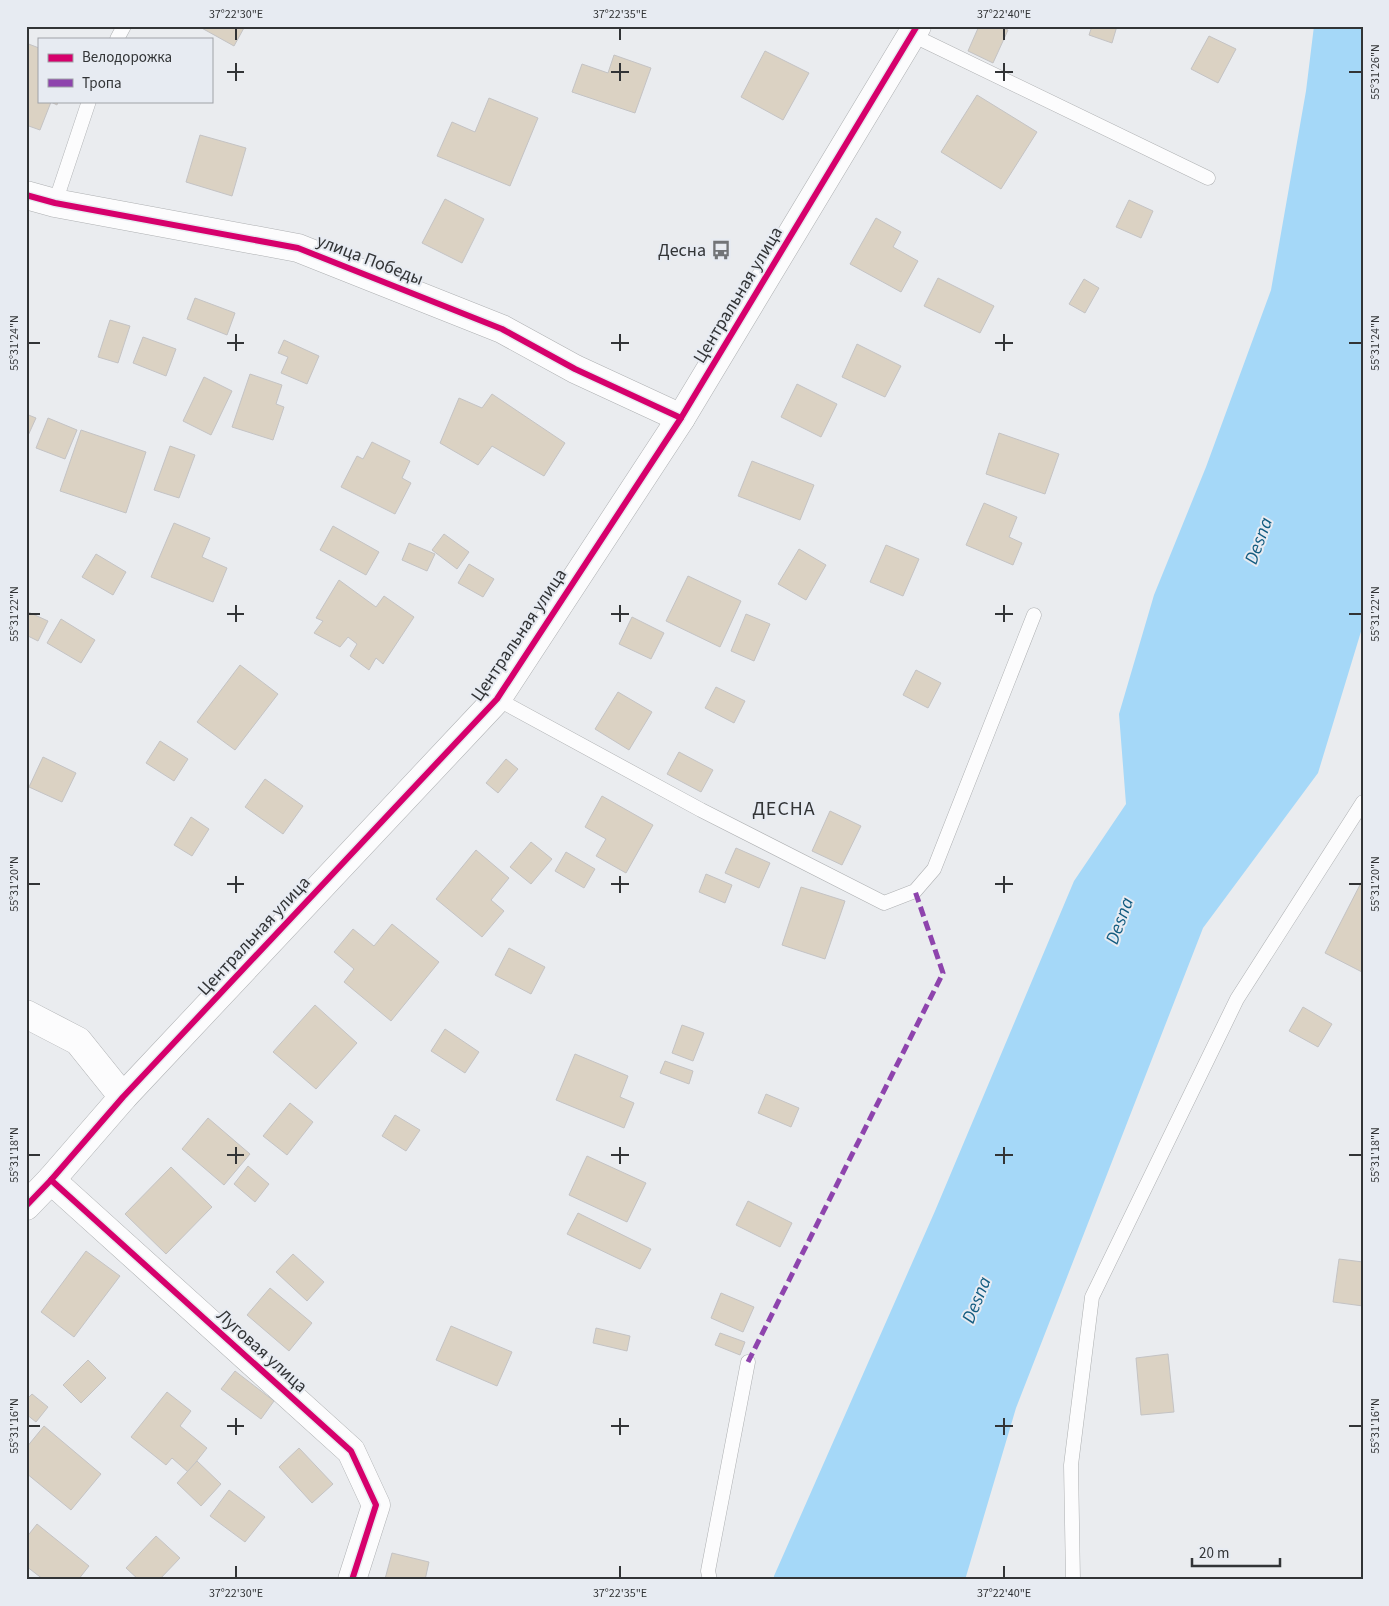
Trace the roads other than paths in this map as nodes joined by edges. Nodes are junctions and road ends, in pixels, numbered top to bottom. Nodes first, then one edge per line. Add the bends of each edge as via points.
1 (124, 26) edge
2 (915, 30) edge
3 (118, 38) edge
4 (89, 102) edge
5 (1208, 178) dead end
6 (26, 195) edge
7 (55, 203) junction
8 (680, 418) junction
9 (1034, 615) dead end
10 (497, 699) junction
11 (1363, 802) edge
12 (26, 1014) edge
13 (123, 1097) junction
14 (51, 1180) junction
15 (26, 1206) edge
16 (748, 1362) dead end
17 (352, 1580) edge
18 (710, 1580) edge
19 (1073, 1580) edge

1 - 3 lane
2 - 5 lane
2 - 8 street, Центральная улица
4 - 7 lane
6 - 7 street, улица Победы
7 - 8 street, улица Победы via 298,248 502,329 575,369
8 - 10 street, Центральная улица
9 - 10 lane via 934,869 915,891 884,903 701,810
10 - 13 street, Центральная улица
11 - 19 lane via 1237,999 1092,1297 1071,1465
12 - 13 street via 78,1041
13 - 14 street, Центральная улица
14 - 15 street, Центральная улица
14 - 17 street, Луговая улица via 351,1451 376,1505
16 - 18 lane via 708,1571

